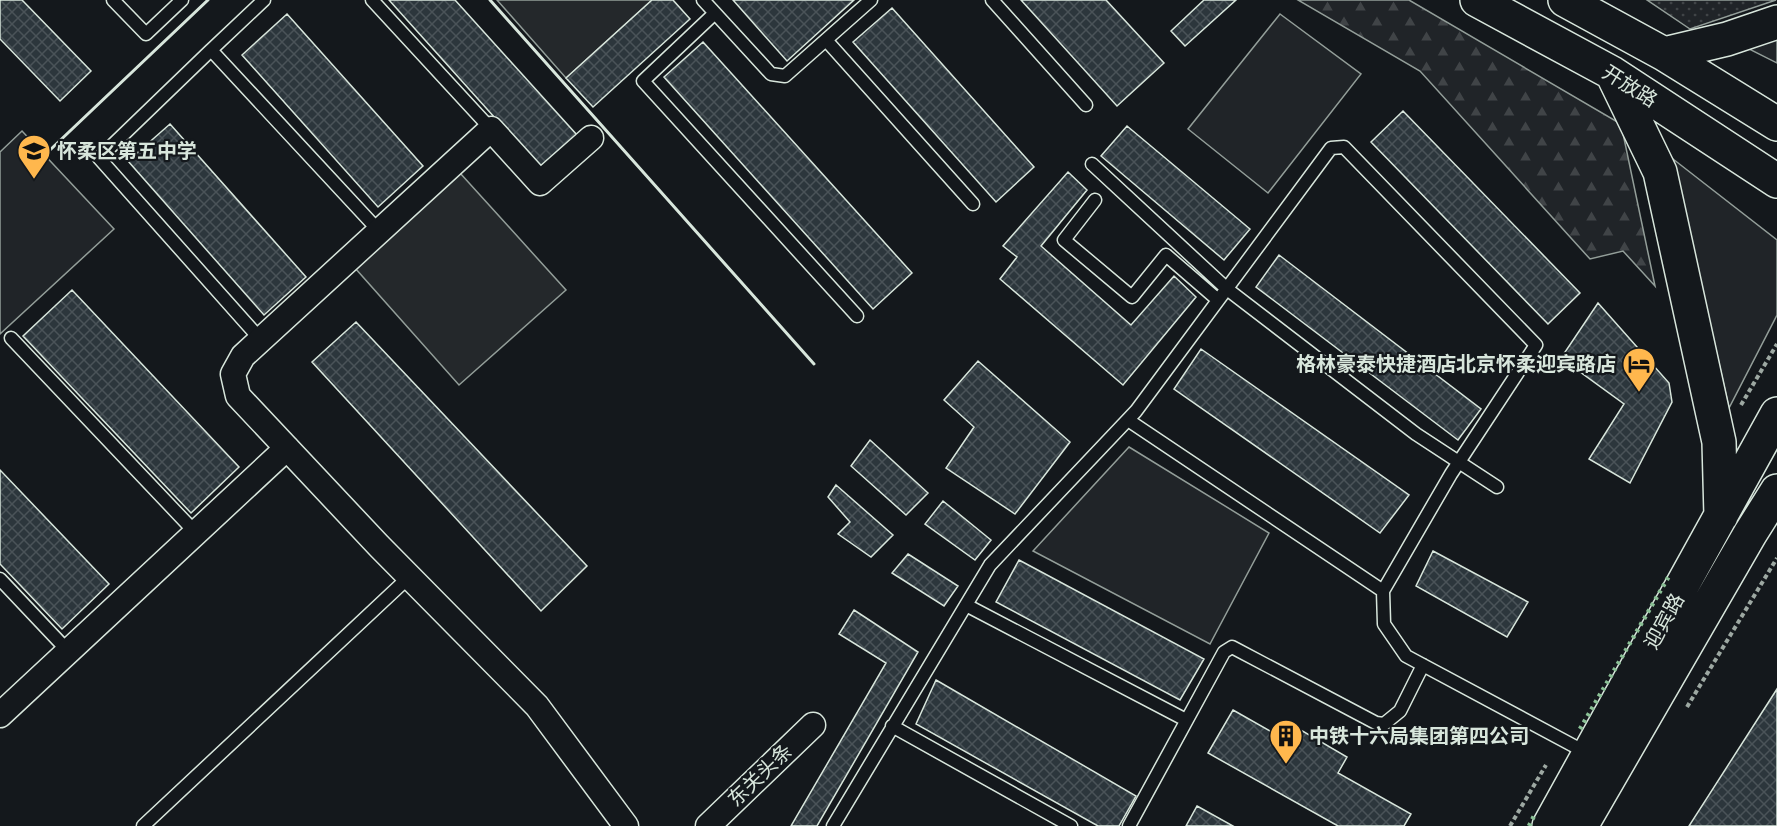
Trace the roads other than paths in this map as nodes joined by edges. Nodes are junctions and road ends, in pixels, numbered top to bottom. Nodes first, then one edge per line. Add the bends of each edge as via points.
1 (113, 0) edge
2 (183, 0) edge
3 (264, 0) edge
4 (372, 0) edge
5 (703, 0) edge
6 (871, 0) edge
7 (992, 0) edge
8 (1477, 0) edge
9 (1565, 0) edge
10 (715, 13) junction
11 (1777, 22) edge
12 (826, 39) junction
13 (211, 50) junction
14 (1664, 54) junction
15 (1612, 73) junction
16 (1086, 105) dead end
17 (1777, 124) edge
18 (491, 129) junction
19 (591, 138) dead end
20 (1092, 165) dead end
21 (1777, 181) edge
22 (1095, 200) dead end
23 (973, 204) dead end
24 (379, 231) junction
25 (1227, 289) junction
26 (1218, 300) junction
27 (857, 316) dead end
28 (11, 338) dead end
29 (261, 340) junction
30 (1777, 414) edge
31 (1128, 420) junction
32 (287, 448) junction
33 (1459, 462) junction
34 (1497, 487) dead end
35 (1777, 491) edge
36 (1777, 513) edge
37 (1721, 517) junction
38 (196, 532) junction
39 (1750, 534) junction
40 (409, 577) junction
41 (0, 579) edge
42 (1383, 591) junction
43 (966, 605) junction
44 (68, 651) junction
45 (1423, 665) junction
46 (0, 715) edge
47 (1186, 720) junction
48 (813, 725) dead end
49 (892, 726) junction
50 (1591, 755) junction
51 (143, 826) edge
52 (626, 826) edge
53 (708, 826) edge
54 (833, 826) edge
55 (1071, 826) edge
56 (1129, 826) edge
57 (1549, 826) edge
58 (1581, 826) edge

1 - 2 lane via 146,34
3 - 13 lane
4 - 18 lane
5 - 10 lane
6 - 12 lane
7 - 16 lane
8 - 15 main road, 开放路
9 - 14 main road
10 - 12 lane via 771,74 785,76
10 - 27 lane via 643,81
11 - 14 main road
12 - 23 lane
13 - 24 lane
13 - 29 lane via 99,158
14 - 17 main road
15 - 21 main road, 开放路
15 - 37 main road via 1660,172 1719,442
18 - 19 street via 540,183
18 - 24 street
20 - 25 lane
22 - 26 lane via 1064,240 1132,297 1166,255
24 - 29 street
25 - 26 lane
25 - 33 lane via 1416,434
25 - 33 lane via 1331,148 1344,147 1536,345
26 - 31 lane
28 - 38 lane
29 - 32 street via 243,356 233,374 235,385 238,396
30 - 37 main road, 迎宾路
31 - 42 lane
31 - 43 lane via 990,565
32 - 38 street
32 - 40 street
33 - 34 lane
33 - 42 lane
35 - 39 main road, 迎宾路
36 - 39 main road
37 - 50 main road, 迎宾路
38 - 44 street
39 - 58 main road, 迎宾路
40 - 51 lane
40 - 52 street via 537,706
41 - 44 lane
42 - 45 lane via 1384,624 1406,656
43 - 47 lane
43 - 49 lane
44 - 46 street
45 - 47 lane via 1400,711 1384,724 1232,647 1224,652
45 - 50 lane
47 - 56 lane
48 - 53 street, 东关头条
49 - 54 lane
49 - 55 lane
50 - 57 main road, 迎宾路

